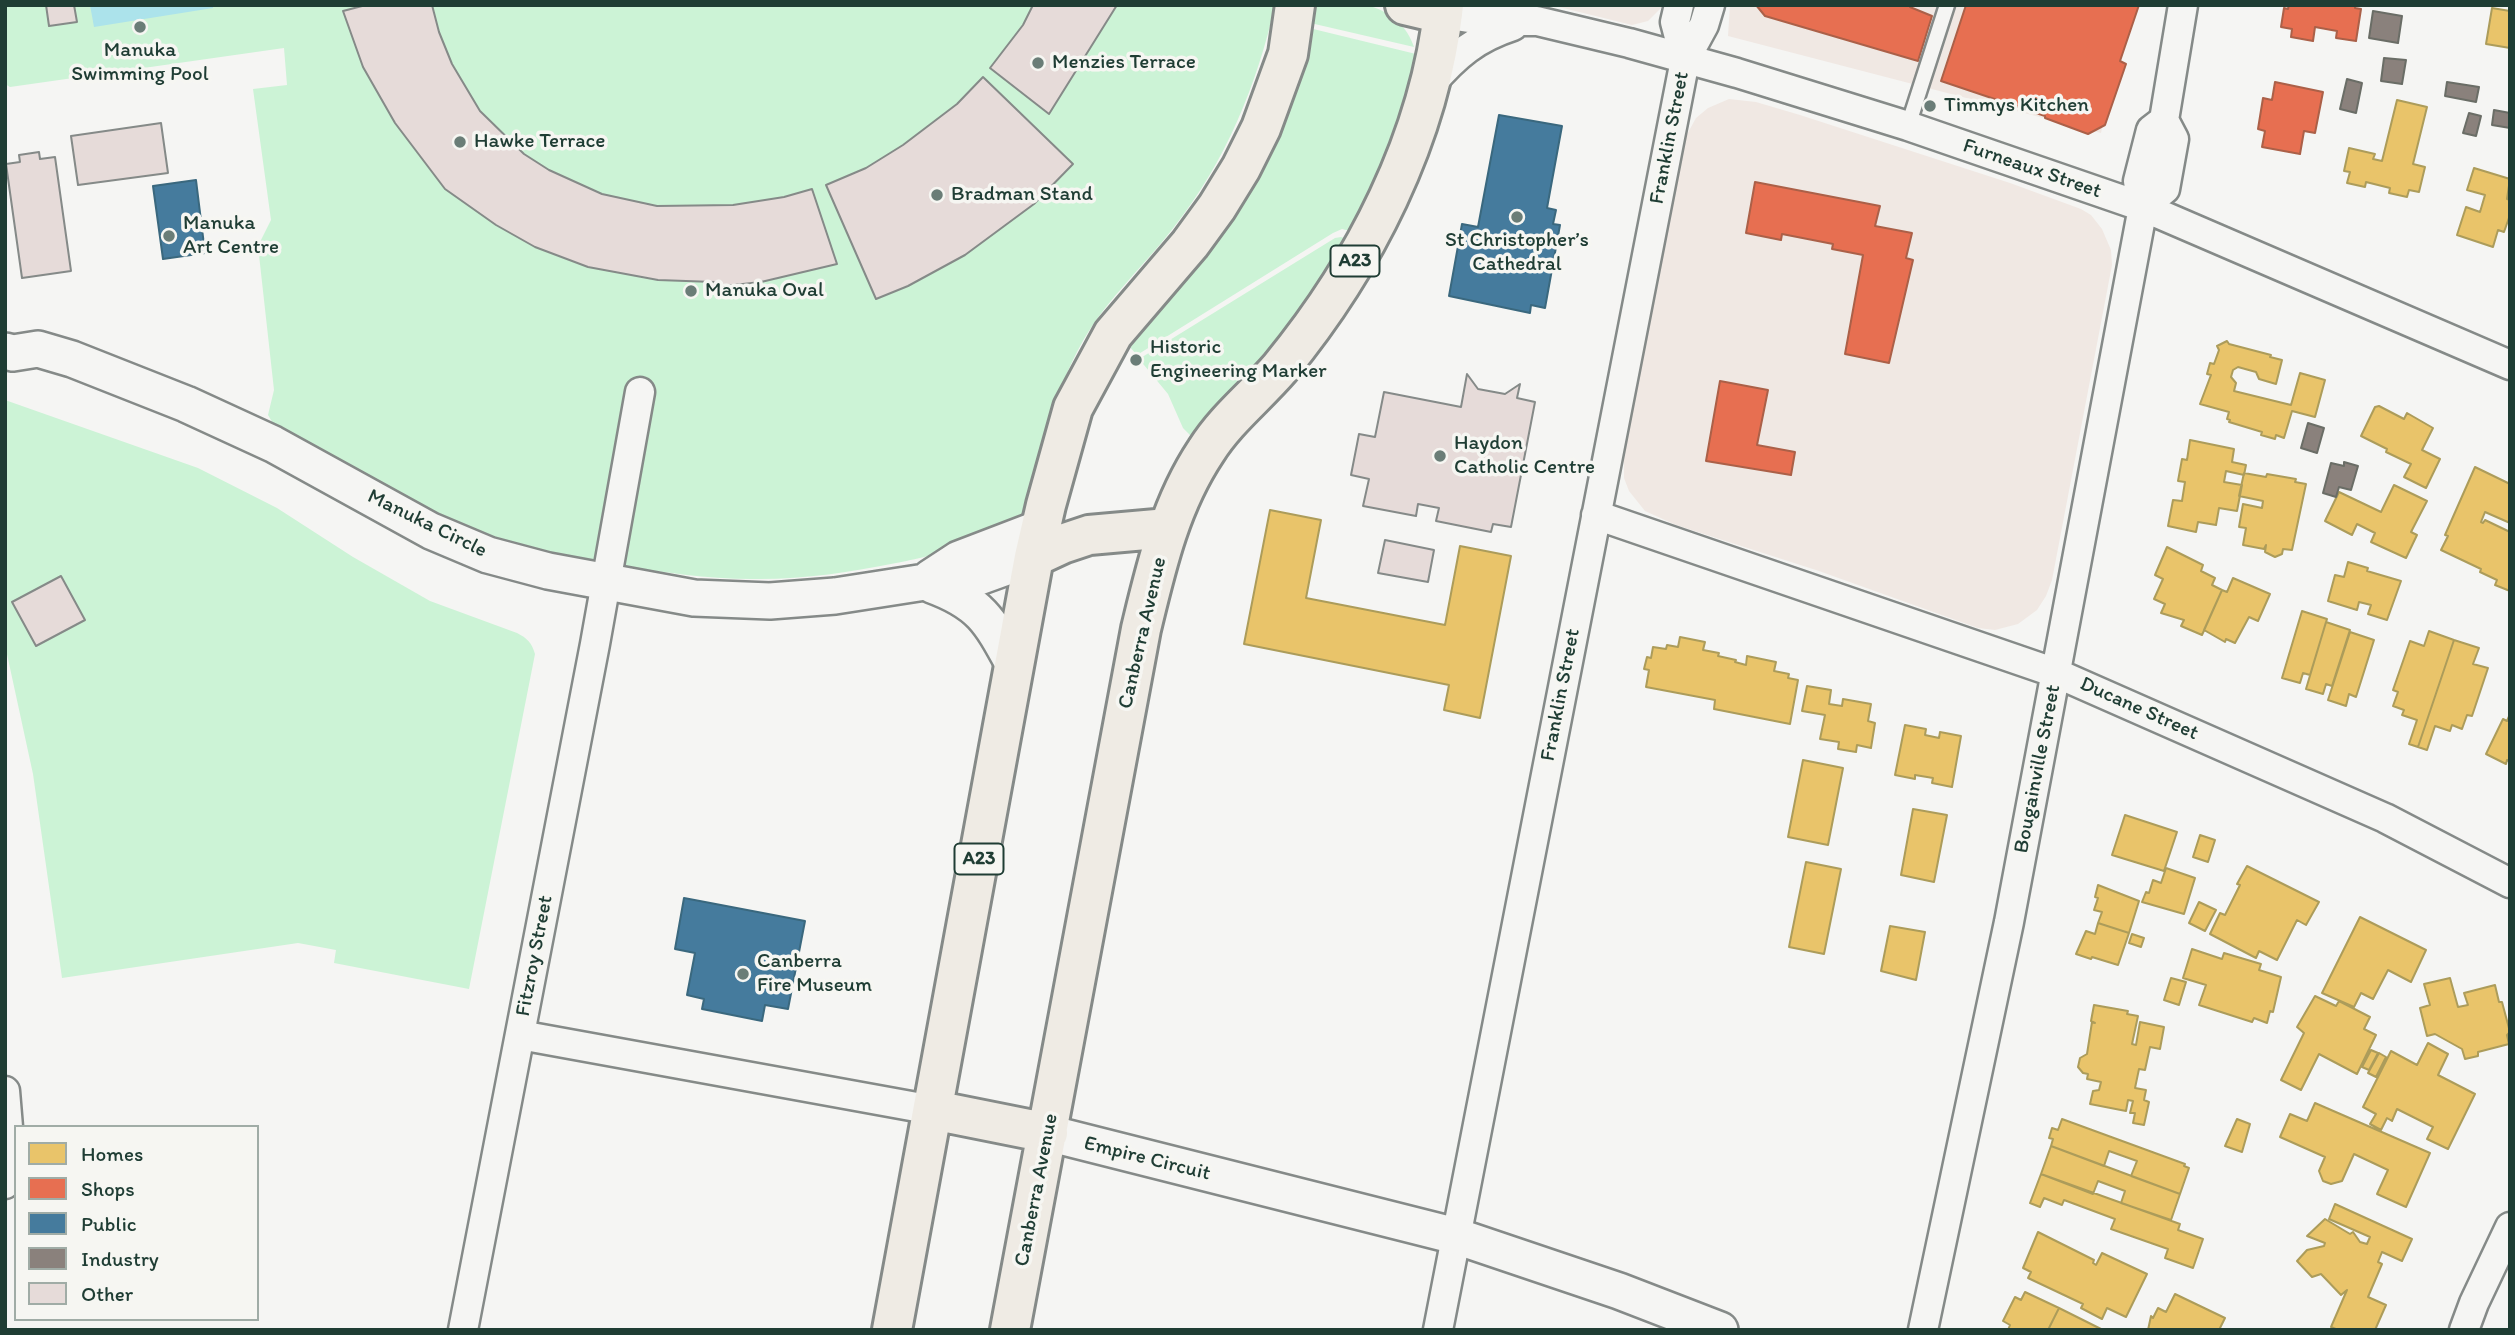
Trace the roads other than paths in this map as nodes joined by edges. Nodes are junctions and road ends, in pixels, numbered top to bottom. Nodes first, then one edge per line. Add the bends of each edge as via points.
1 (1295, 5) edge
2 (1405, 5) edge
3 (1510, 5) edge
4 (1679, 5) edge
5 (1710, 5) edge
6 (1947, 5) edge
7 (2183, 5) edge
8 (1444, 10) edge
9 (1535, 21) junction
10 (1685, 60) junction
11 (1429, 85) junction
12 (1908, 126) junction
13 (2143, 207) junction
14 (5, 330) edge
15 (22, 350) edge
16 (2510, 365) edge
17 (640, 393) dead end
18 (1596, 515) junction
19 (1167, 528) junction
20 (1037, 543) junction
21 (606, 582) junction
22 (925, 582) junction
23 (1014, 665) junction
24 (2056, 673) junction
25 (2510, 883) edge
26 (520, 1035) junction
27 (5, 1091) edge
28 (933, 1110) junction
29 (1048, 1133) junction
30 (5, 1184) edge
31 (2510, 1227) edge
32 (1456, 1236) junction
33 (463, 1330) edge
34 (892, 1330) edge
35 (1010, 1330) edge
36 (1438, 1330) edge
37 (1720, 1330) edge
38 (1923, 1330) edge
39 (2464, 1330) edge

1 - 20 highway, A23 via 1288,54 1241,168 1189,244 1113,334 1073,408
2 - 8 highway
3 - 9 street, Furneaux Street
4 - 10 street, Franklin Street via 1675,22
5 - 10 street, Franklin Street
6 - 12 lane
7 - 13 street via 2164,120 2175,139 2165,189
8 - 9 street, Furneaux Street via 1488,21
8 - 11 highway, Canberra Avenue / A23
9 - 10 street, Furneaux Street
9 - 11 street via 1476,41
10 - 12 street, Furneaux Street
10 - 18 street, Franklin Street
11 - 19 highway, Canberra Avenue / A23 via 1395,181 1364,244 1279,368 1206,450
12 - 13 street, Furneaux Street
13 - 16 street, Furneaux Street
13 - 24 street, Bougainville Street
14 - 15 street, Manuka Circle via 23,334
15 - 21 street, Manuka Circle via 72,359 186,404 273,443 430,531 488,555
17 - 21 street, Fitzroy Street
18 - 24 street, Ducane Street
18 - 32 street, Franklin Street
19 - 20 highway via 1114,511 1082,516
19 - 29 highway, Canberra Avenue / A23 via 1141,629
20 - 22 street, Manuka Circle via 959,559
20 - 23 highway, A23
21 - 22 street, Manuka Circle via 694,598 770,601
21 - 26 street, Fitzroy Street
22 - 23 street via 972,604 995,631
23 - 28 highway, A23
24 - 25 street, Ducane Street via 2385,818
24 - 38 street, Bougainville Street
26 - 28 street, Empire Circuit
26 - 33 street, Fitzroy Street
27 - 30 street via 9,1139
28 - 29 highway, Empire Circuit
28 - 34 highway, A23
29 - 32 street, Empire Circuit
29 - 35 highway, Canberra Avenue / A23
31 - 39 street
32 - 36 street, Franklin Street
32 - 37 street, Empire Circuit

